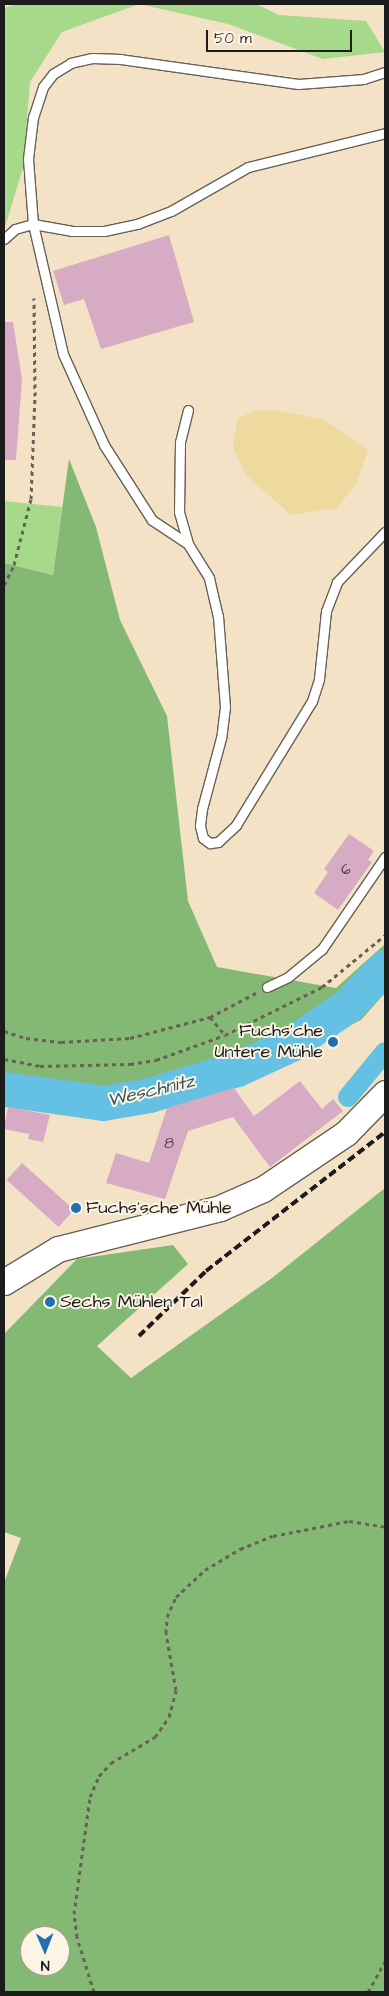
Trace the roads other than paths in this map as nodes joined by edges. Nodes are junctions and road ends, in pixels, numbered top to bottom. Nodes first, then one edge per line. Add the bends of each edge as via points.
1 (385, 72) edge
2 (385, 133) edge
3 (33, 224) junction
4 (4, 239) edge
5 (188, 410) dead end
6 (385, 532) edge
7 (188, 544) junction
8 (385, 857) edge
9 (268, 987) road end
10 (385, 1093) edge
11 (4, 1282) edge

1 - 3 lane via 364,80 298,84 121,59 92,58 71,63 53,74 43,87 33,117 28,159
2 - 3 lane via 248,167 171,211 136,224 104,231 72,231
3 - 4 lane via 15,229
3 - 7 lane via 63,354 104,445 152,520
5 - 7 lane via 180,442 179,512
6 - 7 lane via 337,582 326,611 320,679 312,701 236,825 218,842 210,843 203,838 200,826 221,738 225,707 223,660 209,578
8 - 9 lane via 322,948 307,964
10 - 11 main road via 346,1133 263,1189 220,1208 58,1249

